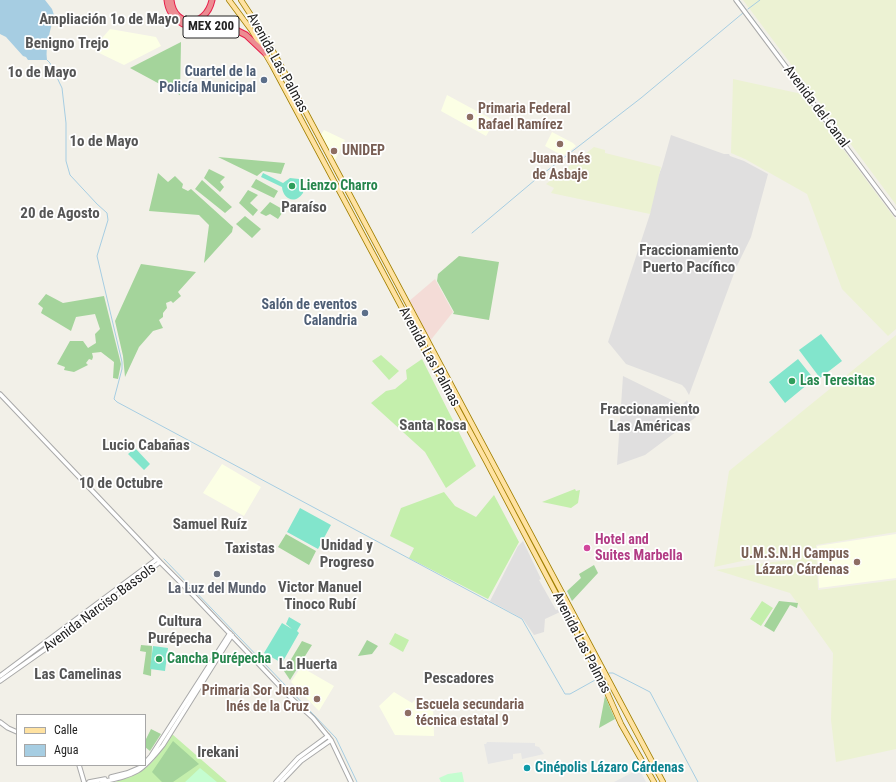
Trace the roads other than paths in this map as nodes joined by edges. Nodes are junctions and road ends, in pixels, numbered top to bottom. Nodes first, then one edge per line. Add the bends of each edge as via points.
1 (167, 0) edge
2 (171, 0) edge
3 (212, 0) edge
4 (229, 0) edge
5 (241, 0) edge
6 (736, 0) edge
7 (260, 29) junction
8 (254, 33) junction
9 (263, 52) junction
10 (279, 62) junction
11 (272, 65) junction
12 (896, 214) edge
13 (0, 394) edge
14 (159, 561) junction
15 (231, 634) junction
16 (0, 676) edge
17 (0, 682) edge
18 (0, 722) edge
19 (16, 732) edge
20 (328, 736) junction
21 (332, 740) junction
22 (162, 744) junction
23 (299, 760) junction
24 (146, 762) edge
25 (146, 764) edge
26 (79, 766) edge
27 (140, 766) edge
28 (144, 766) edge
29 (84, 782) edge
30 (89, 782) edge
31 (102, 782) edge
32 (276, 782) edge
33 (281, 782) edge
34 (351, 782) edge
35 (654, 782) edge
36 (662, 782) edge

1 - 9 highway, MEX 200 via 171,14 183,24 236,30 246,35
2 - 3 highway via 178,15 191,21 201,18 208,12
4 - 8 main road, Avenida Las Palmas
5 - 7 main road, Avenida Las Palmas
6 - 12 street, Avenida del Canal
7 - 8 main road
7 - 10 main road, Avenida Las Palmas
8 - 9 main road, Avenida Las Palmas
9 - 11 main road, Avenida Las Palmas
10 - 11 main road
10 - 36 main road, Avenida Las Palmas
11 - 35 main road, Avenida Las Palmas via 486,461 601,679 621,724
13 - 14 street
14 - 15 street
14 - 16 street, Avenida Narciso Bassols
14 - 17 street, Avenida Narciso Bassols
15 - 20 street via 292,699 309,713
15 - 22 street
18 - 19 street
20 - 21 street
20 - 23 street
21 - 23 street
21 - 34 street
22 - 24 street
22 - 25 street
23 - 32 street
23 - 33 street
26 - 29 street
27 - 30 street via 127,773
28 - 31 street via 135,773

